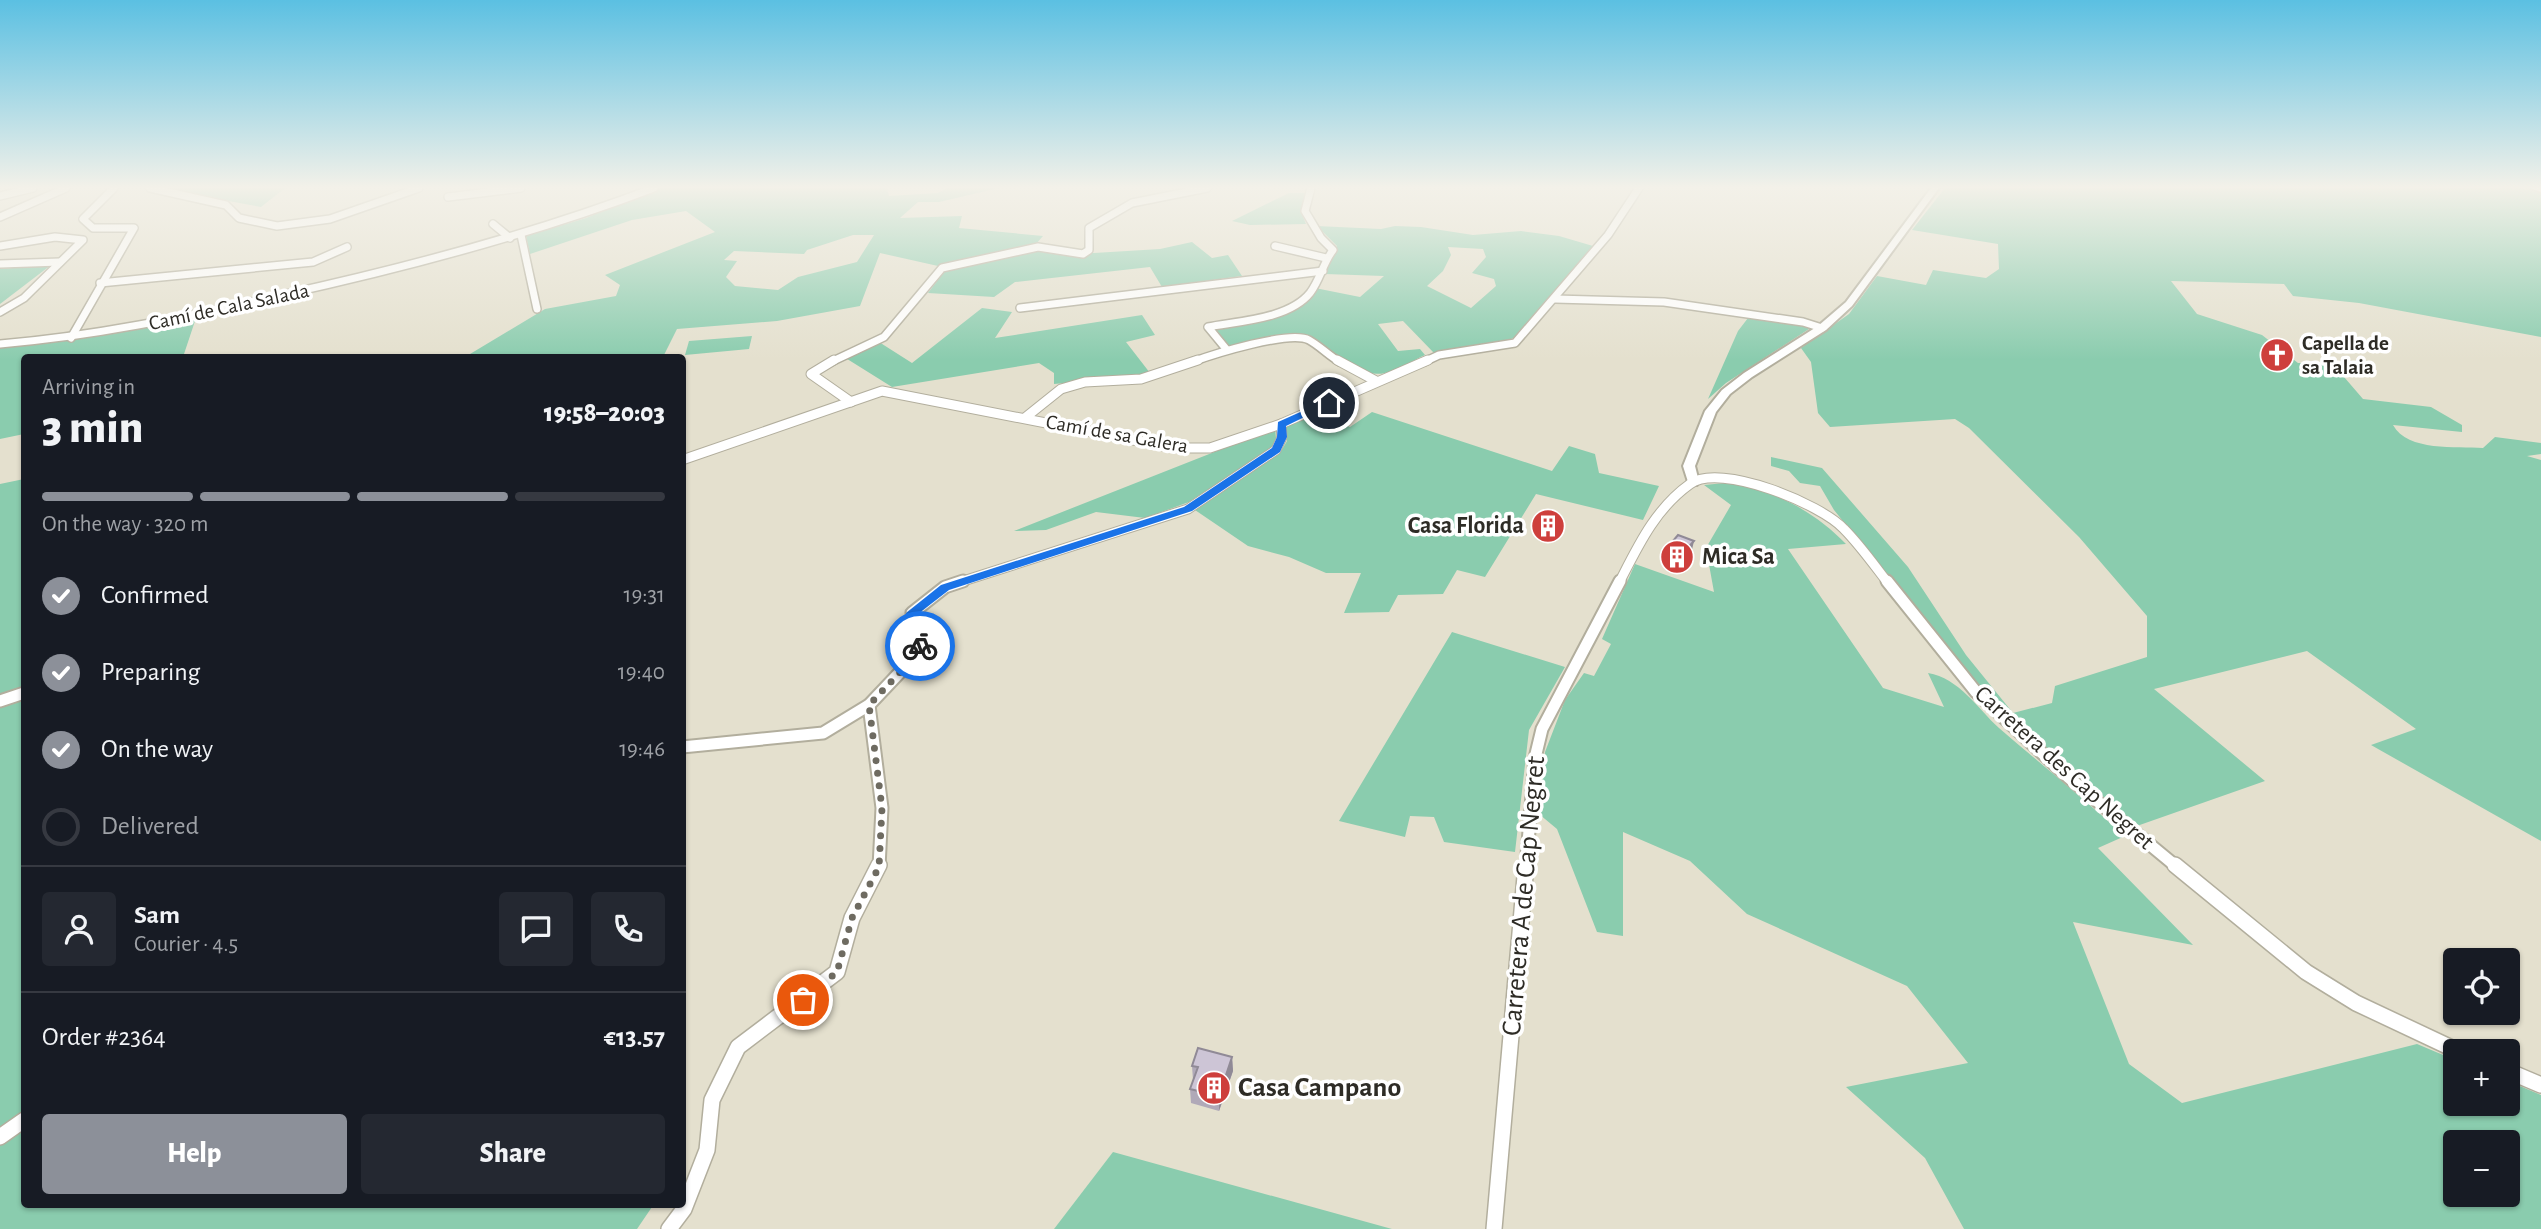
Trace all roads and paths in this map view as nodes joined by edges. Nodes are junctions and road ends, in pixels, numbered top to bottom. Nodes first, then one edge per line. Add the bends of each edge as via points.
1 (78, 245) edge
2 (123, 245) edge
3 (482, 245) edge
4 (523, 245) edge
5 (1089, 245) edge
6 (1328, 245) edge
7 (1599, 245) edge
8 (1892, 245) edge
9 (1275, 246) dead end
10 (347, 247) dead end
11 (1326, 258) junction
12 (61, 262) junction
13 (0, 264) edge
14 (1323, 271) junction
15 (100, 283) junction
16 (1555, 299) junction
17 (1020, 308) dead end
18 (537, 309) dead end
19 (0, 312) edge
20 (1822, 328) junction
21 (71, 338) junction
22 (0, 344) edge
23 (1227, 350) junction
24 (1376, 382) junction
25 (851, 402) junction
26 (1026, 417) junction
27 (1281, 424) junction
28 (686, 459) edge
29 (1693, 482) junction
30 (21, 694) edge
31 (0, 701) edge
32 (869, 705) junction
33 (686, 747) edge
34 (2443, 1045) edge
35 (2520, 1076) edge
36 (2541, 1085) edge
37 (21, 1122) edge
38 (0, 1137) edge
39 (686, 1204) edge
40 (684, 1208) edge
41 (669, 1229) edge
42 (1494, 1229) edge

1 - 12 street
2 - 15 street
3 - 21 street, Camí de Cala Salada via 337,283
4 - 18 street
5 - 25 street via 1083,254 1038,247 942,268 884,337 811,374
6 - 11 street via 1333,250
7 - 16 street, Camí de sa Galera
8 - 20 street via 1849,304
9 - 11 street
10 - 15 street via 313,262
11 - 14 street
12 - 13 street
12 - 19 street via 24,299
14 - 17 street
14 - 23 street via 1307,297 1291,308 1208,327
15 - 21 street
16 - 20 street via 1664,302
16 - 24 street, Camí de sa Galera via 1515,343 1439,355
20 - 29 street via 1726,392 1711,411 1693,450 1689,466
21 - 22 street, Camí de Cala Salada
23 - 24 street via 1307,339
23 - 26 street via 1141,379 1061,389
24 - 27 street, Camí de sa Galera
25 - 26 street, Camí de sa Galera via 882,391
25 - 28 street, Camí de sa Galera
26 - 27 street, Camí de sa Galera via 1174,448 1210,448
27 - 32 street via 1276,450 1188,509 945,587 912,613 921,650
29 - 34 street, Carretera des Cap Negret via 1739,479 1827,515 1843,527 1976,692 2087,793 2306,972 2356,1003
29 - 42 street, Carretera A de Cap Negret via 1665,503 1650,524 1542,729 1535,758
30 - 31 street
32 - 33 street via 823,733
32 - 39 street via 882,808 879,867 852,918 837,972 738,1047 712,1100 707,1150
35 - 36 street
37 - 38 street
40 - 41 street

